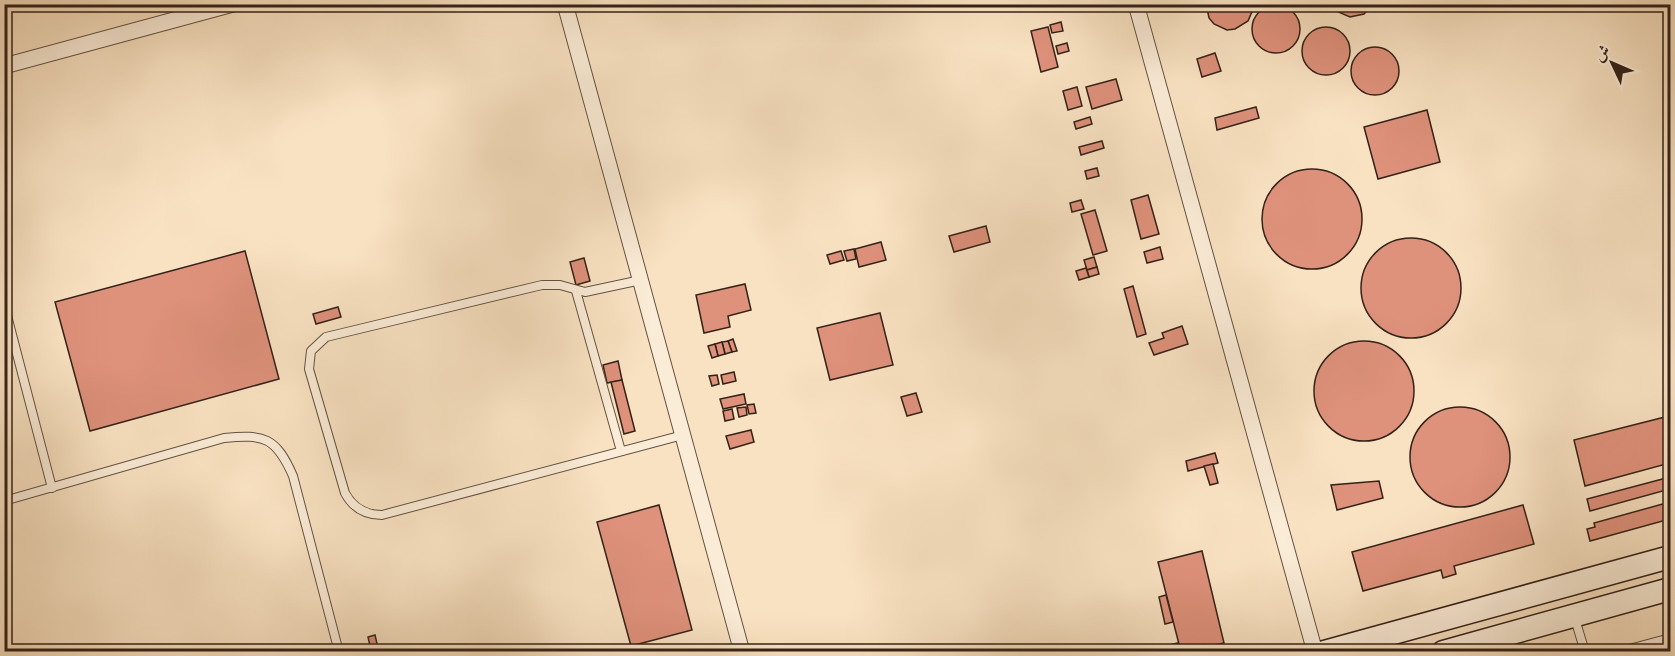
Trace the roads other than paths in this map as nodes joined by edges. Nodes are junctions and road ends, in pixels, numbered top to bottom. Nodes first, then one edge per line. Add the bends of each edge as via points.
1 (233, 4) edge
2 (564, 4) edge
3 (1136, 4) edge
4 (4, 66) edge
5 (641, 280) junction
6 (576, 291) junction
7 (4, 304) edge
8 (683, 435) junction
9 (621, 452) junction
10 (52, 488) junction
11 (4, 501) edge
12 (1671, 557) edge
13 (1671, 589) edge
14 (1574, 616) junction
15 (1671, 638) edge
16 (339, 651) edge
17 (742, 651) edge
18 (1315, 651) edge
19 (1324, 651) edge
20 (1443, 651) edge
21 (1585, 651) edge
22 (1618, 651) edge

1 - 4 street
2 - 5 street
3 - 18 street
5 - 6 lane via 601,290
5 - 8 street
6 - 9 lane
6 - 9 lane via 560,285 542,285 326,338 311,351 309,369 345,493 353,505 366,513 382,515
7 - 10 lane
8 - 9 lane
8 - 17 street
10 - 11 lane
10 - 16 lane via 224,438 251,436 270,442 283,453 293,476
12 - 19 street
13 - 14 street
14 - 20 street
14 - 21 lane
15 - 22 lane

